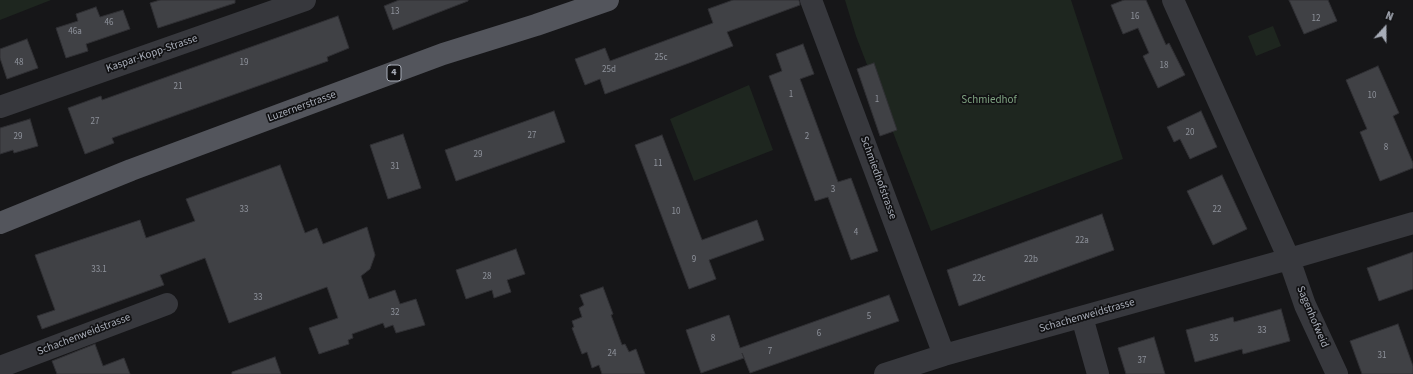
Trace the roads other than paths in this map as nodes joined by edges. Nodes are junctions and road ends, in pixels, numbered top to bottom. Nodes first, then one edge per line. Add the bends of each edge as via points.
1 (305, 0) edge
2 (608, 0) edge
3 (811, 0) edge
4 (1173, 0) edge
5 (0, 107) edge
6 (0, 223) edge
7 (1413, 223) edge
8 (1289, 259) junction
9 (167, 304) dead end
10 (1082, 317) junction
11 (944, 355) junction
12 (0, 367) edge
13 (885, 374) edge
14 (1098, 374) edge
15 (1337, 374) edge

1 - 5 street, Kaspar-Kopp-Strasse
2 - 6 main road, Luzernerstrasse / 4 via 443,54 131,170
3 - 11 street, Schmiedhofstrasse
4 - 8 street
7 - 8 street, Schachenweidstrasse
8 - 10 street, Schachenweidstrasse
8 - 15 street, Sagenhofweid via 1305,305
9 - 12 street, Schachenweidstrasse
10 - 11 street, Schachenweidstrasse
10 - 14 street
11 - 13 street, Schachenweidstrasse

